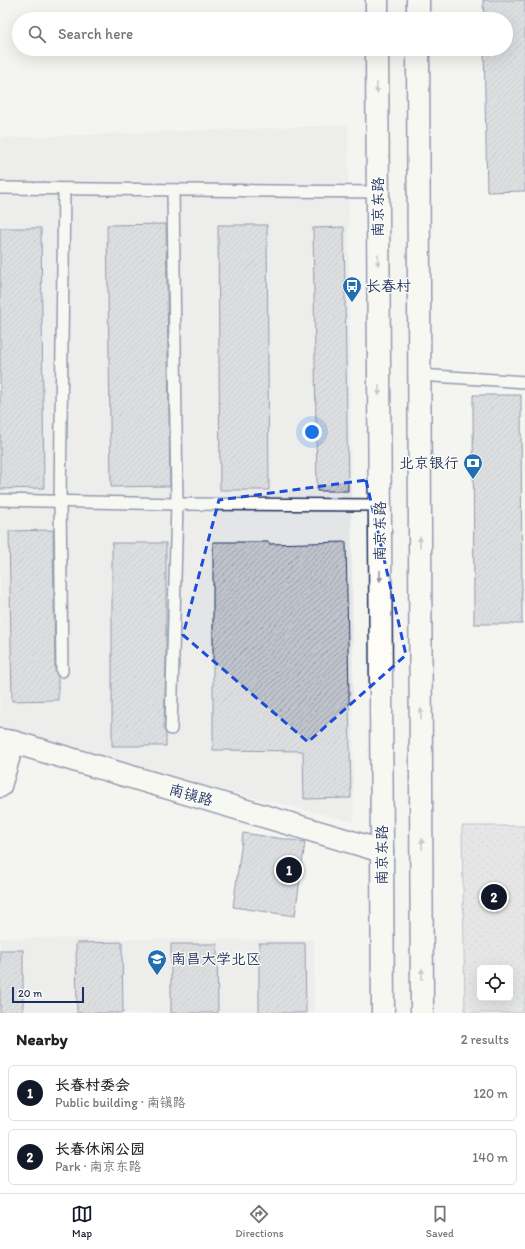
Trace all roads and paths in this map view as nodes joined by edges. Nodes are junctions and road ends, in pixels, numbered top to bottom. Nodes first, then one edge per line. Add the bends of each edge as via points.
1 (376, 0) edge
2 (418, 0) edge
3 (377, 12) edge
4 (418, 12) edge
5 (377, 56) edge
6 (418, 56) edge
7 (0, 188) edge
8 (64, 189) junction
9 (173, 190) junction
10 (378, 192) junction
11 (419, 375) junction
12 (525, 382) edge
13 (0, 500) edge
14 (60, 500) junction
15 (177, 504) junction
16 (380, 505) junction
17 (62, 671) dead end
18 (171, 729) dead end
19 (7, 741) edge
20 (0, 786) edge
21 (382, 851) junction
22 (382, 1013) edge
23 (422, 1013) edge

1 - 3 main road
2 - 4 main road
5 -> 10 main road, 南京东路
6 - 11 main road
7 - 8 lane
8 - 9 lane
8 - 14 lane
9 - 10 lane
9 - 15 lane
10 -> 16 main road, 南京东路
11 - 12 lane
23 -> 11 main road
13 - 14 lane
14 - 15 lane
14 - 17 lane
15 - 16 lane
15 - 18 lane
16 -> 21 main road, 南京东路
19 - 20 main road
19 - 21 main road, 南镇路
21 - 22 main road, 南京东路

